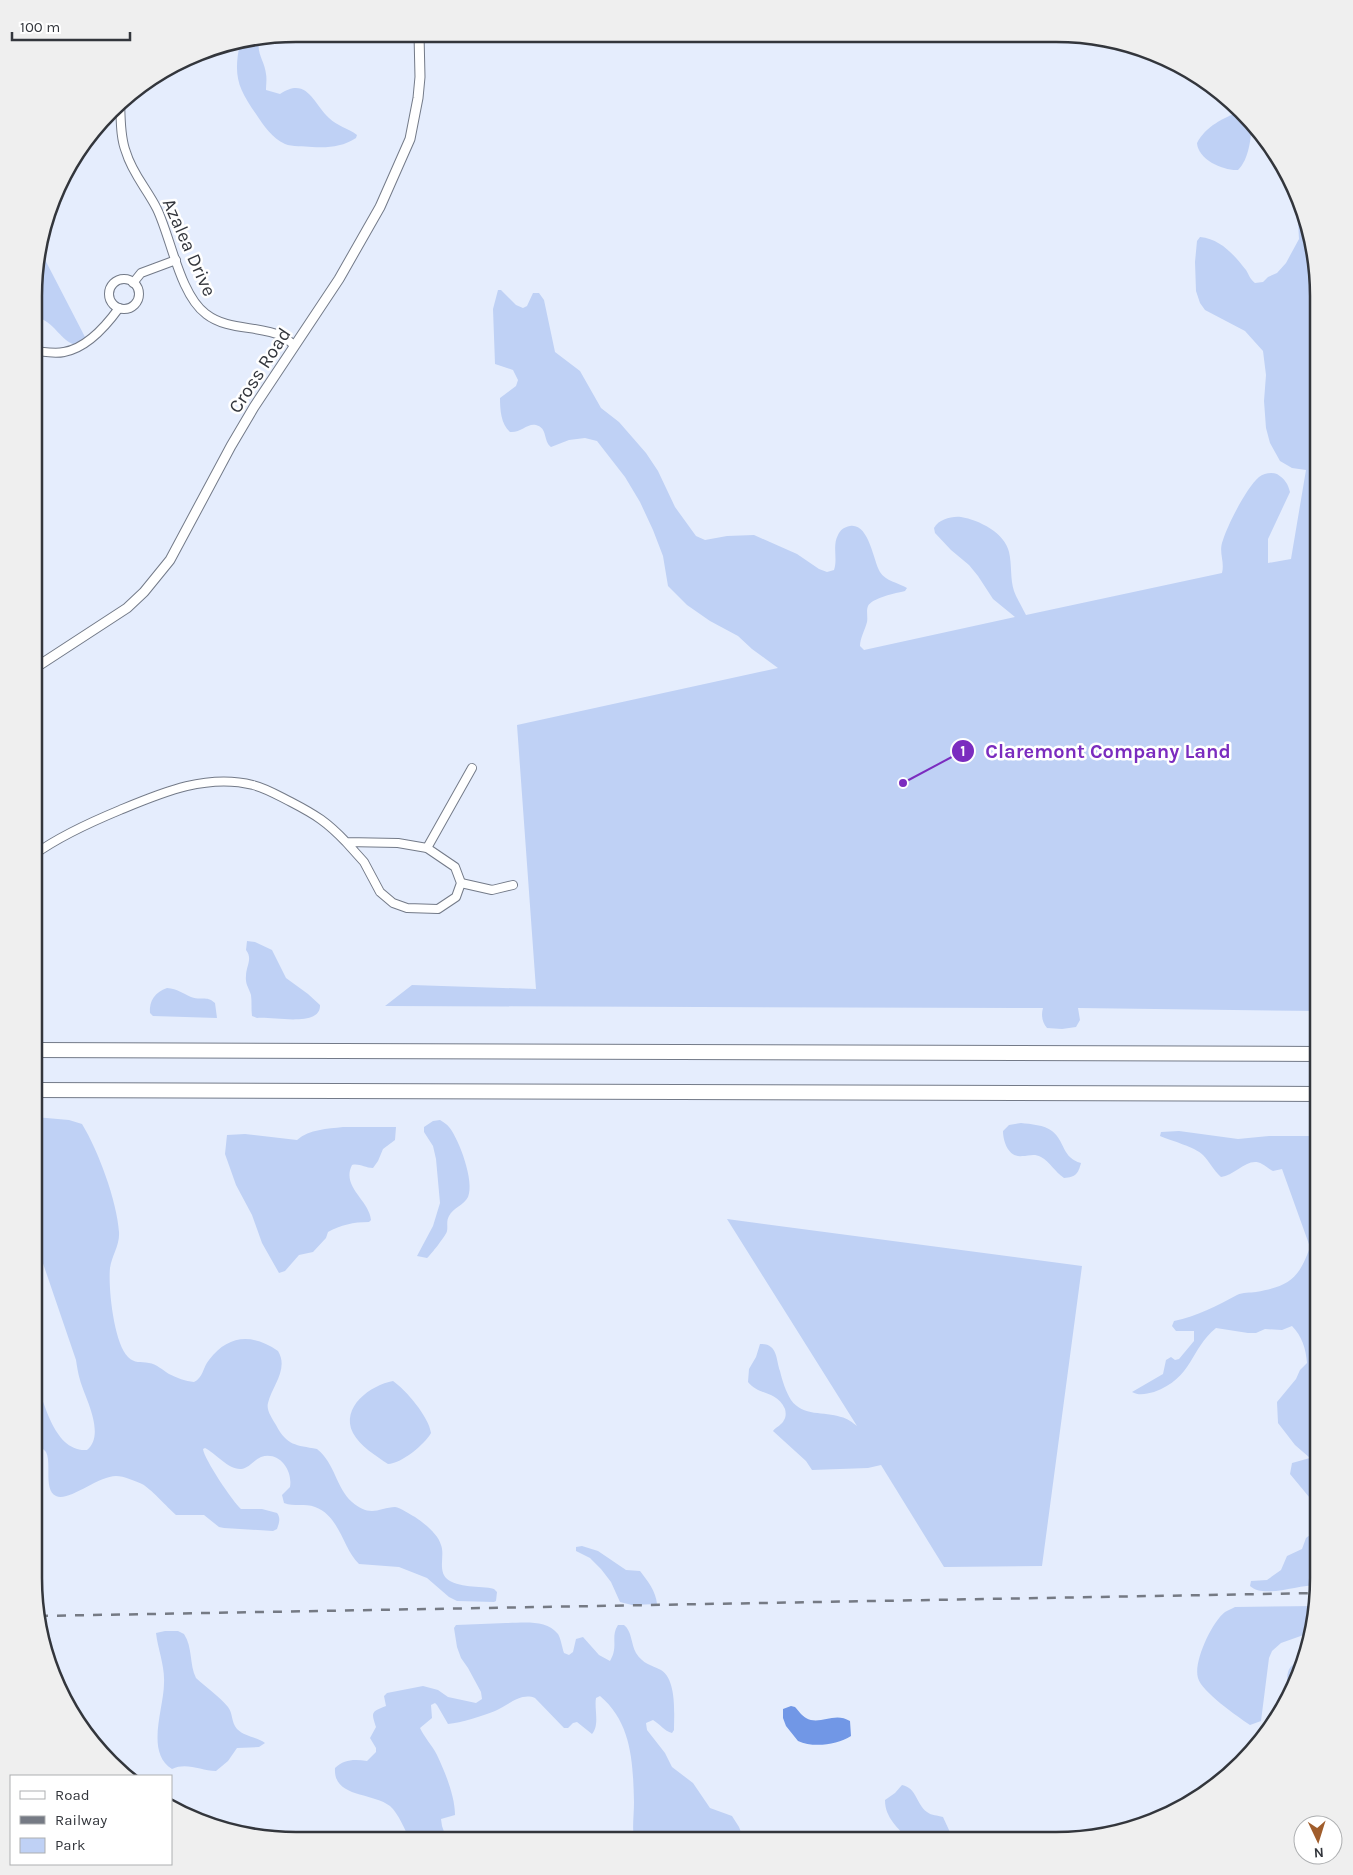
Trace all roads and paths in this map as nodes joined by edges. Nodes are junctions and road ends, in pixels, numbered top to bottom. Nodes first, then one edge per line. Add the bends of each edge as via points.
1 (419, 42) edge
2 (121, 113) edge
3 (176, 260) junction
4 (133, 283) junction
5 (120, 308) junction
6 (294, 345) junction
7 (42, 352) edge
8 (42, 663) edge
9 (472, 768) dead end
10 (346, 842) junction
11 (428, 848) junction
12 (42, 850) edge
13 (461, 883) junction
14 (514, 885) dead end
15 (42, 1050) edge
16 (1310, 1054) edge
17 (42, 1090) edge
18 (1310, 1094) edge

1 - 6 street, Cross Road via 420,77 410,139 375,215
2 - 3 street, Azalea Drive via 126,152 166,229
3 - 4 street via 141,273
3 - 6 street, Azalea Drive via 194,303 207,315 220,323 282,336
4 - 5 street via 138,290 138,299 133,306
4 - 5 street via 124,280 111,287 112,302
5 - 7 street via 108,323 76,349
6 - 8 street, Cross Road via 231,446 170,560 158,576 127,608
9 - 11 street
10 - 11 street via 398,843
10 - 12 street via 330,824 288,800 253,785 227,781 189,785 149,798 89,824
10 - 13 street via 364,862 380,892 393,903 408,908 438,909 456,897
11 - 13 street via 455,867
13 - 14 street via 492,890
15 - 16 highway
17 - 18 highway

